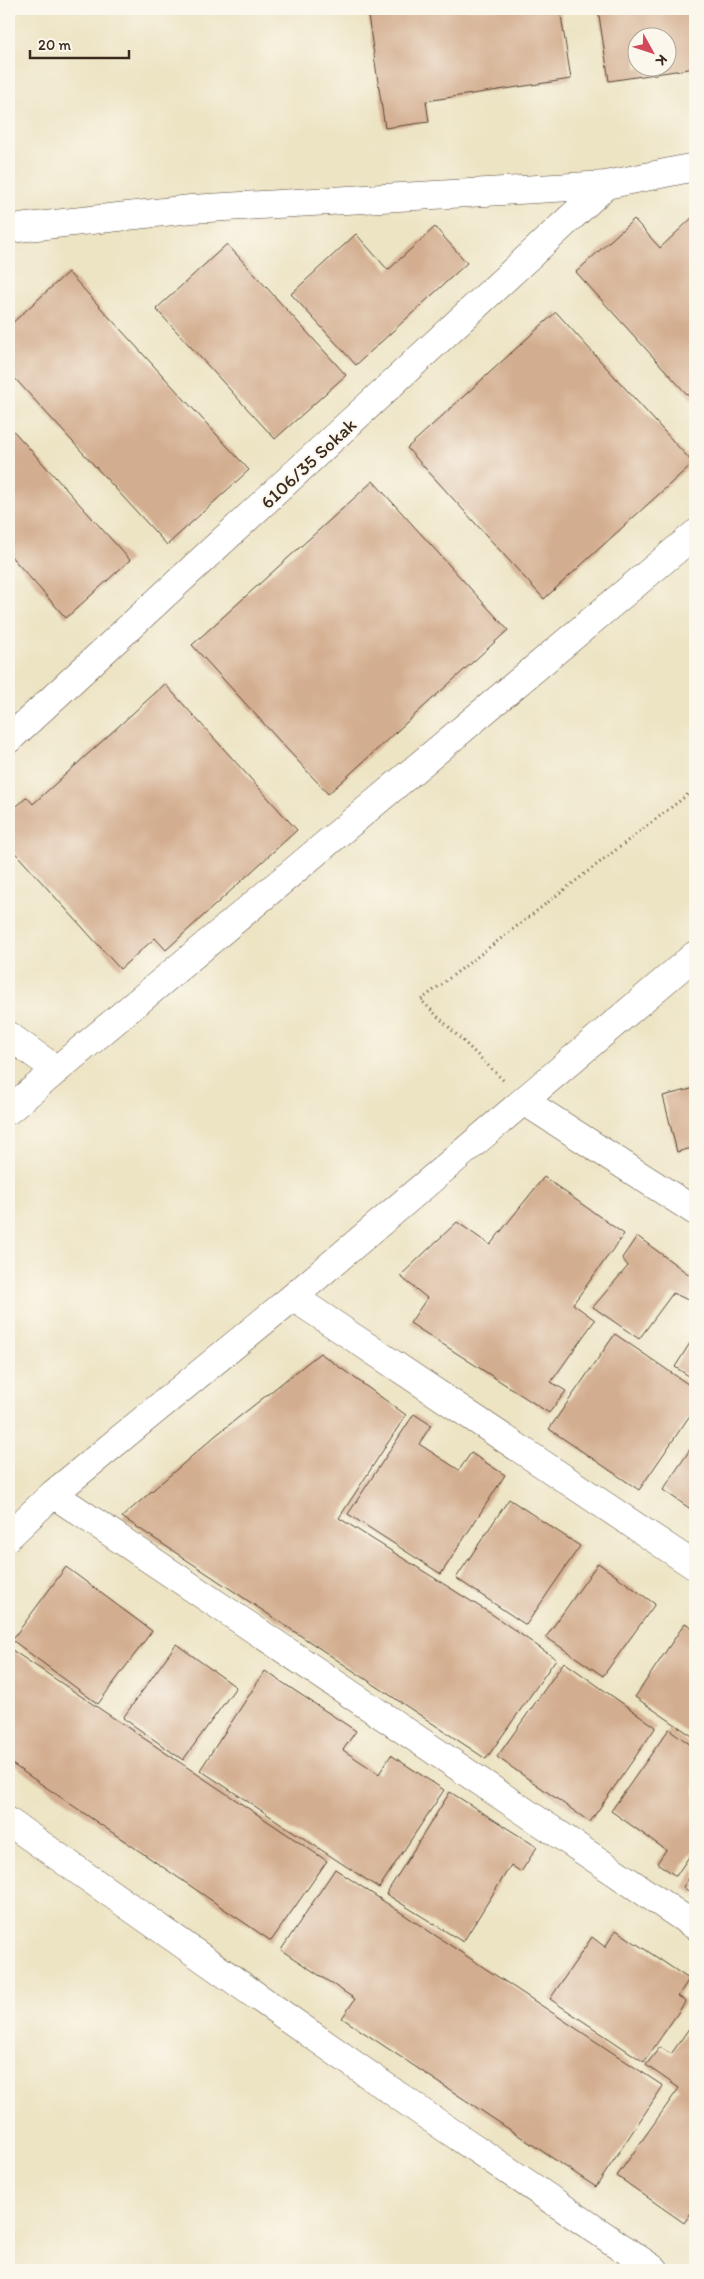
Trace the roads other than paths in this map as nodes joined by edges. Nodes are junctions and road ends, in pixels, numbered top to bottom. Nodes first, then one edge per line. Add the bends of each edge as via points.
1 (695, 167) edge
2 (606, 185) junction
3 (9, 229) edge
4 (695, 534) edge
5 (9, 739) edge
6 (695, 955) edge
7 (9, 1036) edge
8 (57, 1070) junction
9 (524, 1101) junction
10 (9, 1110) edge
11 (695, 1211) edge
12 (293, 1297) junction
13 (53, 1494) junction
14 (9, 1536) edge
15 (695, 1566) edge
16 (9, 1822) edge
17 (695, 1926) edge
18 (655, 2270) edge

1 - 2 street
2 - 3 street via 191,209
2 - 5 street, 6106/35 Sokak
4 - 8 street
6 - 9 street
7 - 8 street
8 - 10 street
9 - 11 street
9 - 12 street
12 - 13 street
12 - 15 street
13 - 14 street
13 - 17 street
16 - 18 street via 423,2113

